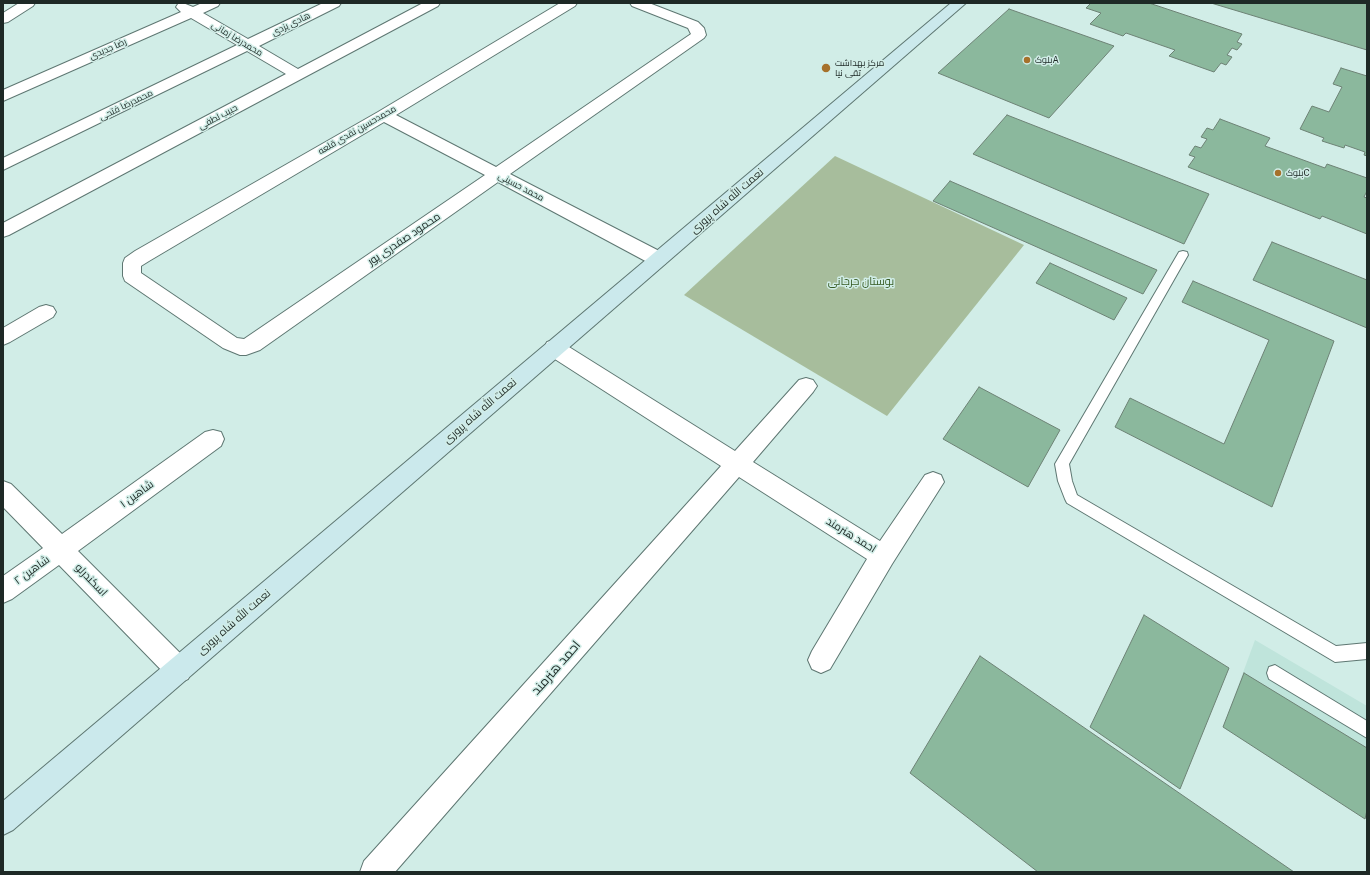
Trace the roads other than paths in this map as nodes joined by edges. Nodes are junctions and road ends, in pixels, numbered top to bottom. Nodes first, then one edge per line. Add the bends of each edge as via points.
1 (28, 3) edge
2 (177, 3) edge
3 (212, 3) edge
4 (334, 3) edge
5 (433, 3) edge
6 (570, 3) edge
7 (637, 3) edge
8 (959, 3) edge
9 (192, 12) junction
10 (3, 19) edge
11 (248, 45) junction
12 (298, 75) junction
13 (3, 96) edge
14 (384, 115) junction
15 (3, 165) edge
16 (498, 175) junction
17 (3, 231) edge
18 (1183, 255) dead end
19 (142, 256) joint
20 (658, 260) junction
21 (46, 312) dead end
22 (3, 338) edge
23 (554, 348) junction
24 (806, 386) dead end
25 (213, 439) dead end
26 (736, 463) junction
27 (933, 482) dead end
28 (3, 491) edge
29 (60, 550) junction
30 (883, 556) junction
31 (3, 591) edge
32 (1367, 651) edge
33 (821, 660) dead end
34 (179, 670) junction
35 (1275, 673) dead end
36 (1367, 730) edge
37 (3, 820) edge
38 (375, 872) edge

1 - 10 street
2 - 9 street, محمدرضا زمانی
3 - 9 street, رضا جدیدی
4 - 11 street, هادی یزدی
5 - 12 street, حبیب لطفی
6 - 14 street, محمدحسین نقدی قلعه
7 - 16 street, محمود صفدری پور via 693,25 699,31 699,35
8 - 20 main road, نعمت الله شاه پروری
9 - 11 street, محمدرضا زمانی
9 - 13 street, رضا جدیدی
11 - 12 street, محمدرضا زمانی
11 - 15 street, محمدرضا فتحی
12 - 17 street, حبیب لطفی
14 - 16 street, محمد حسینی
14 - 19 street, محمدحسین نقدی قلعه
16 - 19 street, محمود صفدری پور via 246,347 230,343 132,276 132,263
16 - 20 street, محمد حسینی
18 - 32 lane via 1062,464 1072,499 1335,654
20 - 23 main road, نعمت الله شاه پروری
21 - 22 street
23 - 26 street, احمد هنرمند
23 - 34 main road, نعمت الله شاه پروری
24 - 26 street, احمد هنرمند
25 - 29 street, شاهین ۱
26 - 30 street, احمد هنرمند
26 - 38 street, احمد هنرمند
27 - 30 street, احمد هنرمند
28 - 29 street, اسکندرلو
29 - 31 street, شاهین ۲
29 - 34 street, اسکندرلو
30 - 33 street, احمد هنرمند
34 - 37 main road, نعمت الله شاه پروری
35 - 36 lane

